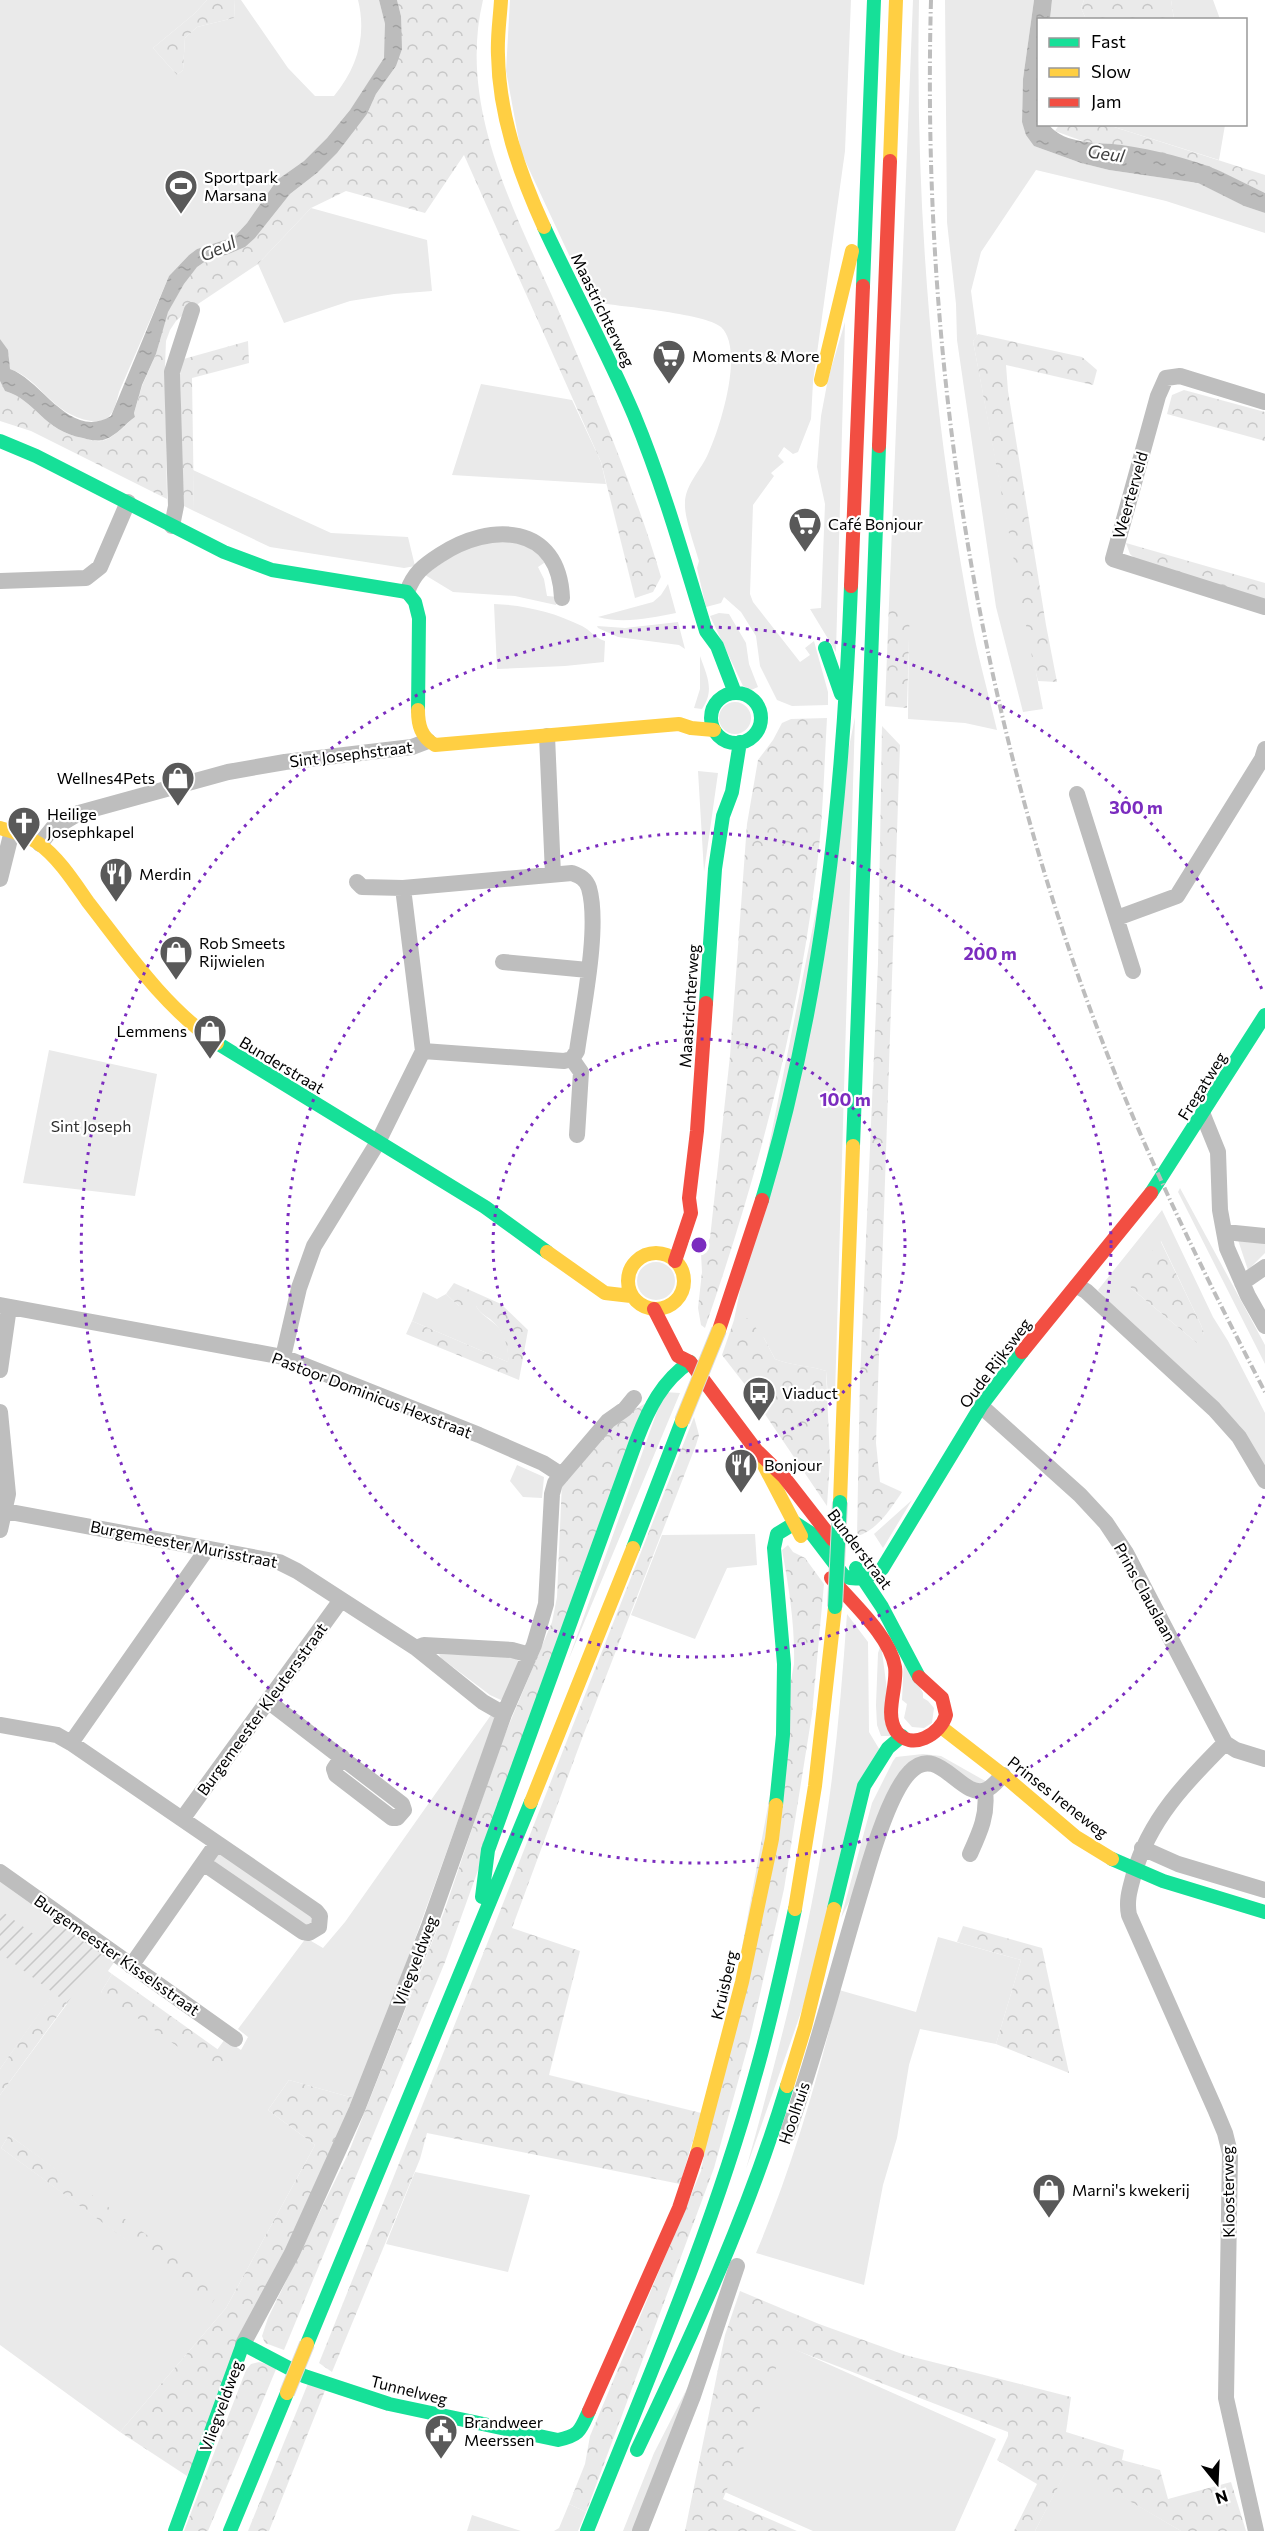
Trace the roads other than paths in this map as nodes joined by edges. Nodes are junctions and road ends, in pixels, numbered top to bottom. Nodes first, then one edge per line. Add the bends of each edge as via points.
1 (501, 0) edge
2 (874, 0) edge
3 (897, 0) edge
4 (866, 202) junction
5 (192, 310) dead end
6 (821, 380) dead end
7 (1265, 402) edge
8 (0, 441) edge
9 (128, 502) junction
10 (172, 526) junction
11 (0, 581) edge
12 (407, 592) junction
13 (562, 598) dead end
14 (1265, 607) edge
15 (706, 631) junction
16 (825, 648) dead end
17 (735, 693) junction
18 (720, 698) junction
19 (847, 707) junction
20 (711, 714) junction
21 (679, 724) junction
22 (714, 729) junction
23 (546, 736) junction
24 (725, 740) junction
25 (428, 741) junction
26 (740, 742) junction
27 (1265, 749) edge
28 (1077, 794) dead end
29 (723, 816) junction
30 (6, 829) edge
31 (40, 844) junction
32 (553, 874) junction
33 (0, 879) edge
34 (357, 882) dead end
35 (403, 888) junction
36 (1117, 918) junction
37 (503, 962) dead end
38 (588, 970) junction
39 (1133, 971) dead end
40 (1265, 1015) edge
41 (423, 1051) junction
42 (572, 1059) junction
43 (1203, 1115) junction
44 (577, 1135) dead end
45 (378, 1142) junction
46 (1165, 1173) joint
47 (689, 1198) junction
48 (1225, 1233) junction
49 (1265, 1236) edge
50 (660, 1253) junction
51 (675, 1261) junction
52 (1265, 1267) edge
53 (628, 1277) junction
54 (592, 1282) junction
55 (1242, 1283) junction
56 (1077, 1286) junction
57 (631, 1296) junction
58 (674, 1304) junction
59 (5, 1306) edge
60 (654, 1309) junction
61 (1265, 1326) edge
62 (284, 1358) junction
63 (690, 1362) junction
64 (0, 1370) edge
65 (634, 1398) dead end
66 (981, 1406) junction
67 (0, 1412) edge
68 (756, 1450) junction
69 (560, 1474) junction
70 (1265, 1481) edge
71 (2, 1510) edge
72 (795, 1523) junction
73 (0, 1530) edge
74 (207, 1549) junction
75 (863, 1577) junction
76 (341, 1600) junction
77 (416, 1648) junction
78 (530, 1655) junction
79 (269, 1702) junction
80 (504, 1714) junction
81 (0, 1725) edge
82 (941, 1727) junction
83 (903, 1736) junction
84 (71, 1743) junction
85 (1225, 1743) junction
86 (342, 1757) dead end
87 (1265, 1759) edge
88 (1003, 1775) junction
89 (985, 1791) junction
90 (183, 1818) junction
91 (217, 1843) junction
92 (1142, 1848) junction
93 (970, 1854) dead end
94 (203, 1863) junction
95 (1135, 1870) junction
96 (0, 1872) edge
97 (1265, 1890) edge
98 (1265, 1912) edge
99 (478, 1930) junction
100 (131, 1966) junction
101 (235, 2039) dead end
102 (243, 2344) junction
103 (574, 2436) joint
104 (588, 2530) edge
105 (175, 2531) edge
106 (230, 2531) edge
107 (640, 2531) edge
108 (1256, 2531) edge

1 - 15 main road, Maastrichterweg via 496,67 517,163 542,225 621,383 649,450
2 - 4 main road
3 - 104 main road, bridge via 840,1502 825,1712 787,1944 756,2076 713,2207
4 - 6 main road
4 - 19 main road
5 - 10 street via 172,372 176,506
7 - 14 street, Weerterveld via 1180,376 1166,378 1113,559
8 - 9 main road
9 - 10 main road
9 - 11 street via 94,574 76,579
10 - 12 main road via 272,570
12 - 13 street via 419,568 456,544 477,536 515,535 529,539 554,561 561,576
12 - 25 main road via 418,608 418,725
15 - 17 main road, Maastrichterweg via 717,646
15 - 18 main road, Maastrichterweg via 706,648
16 - 19 main road
17 - 18 main road
17 - 26 main road via 754,700 760,715 754,734
18 - 20 main road
19 - 99 main road, bridge via 831,873 808,1014 767,1182 719,1330
20 - 21 main road, Sint Josephstraat
20 - 22 main road
21 - 22 main road, Sint Josephstraat
21 - 23 main road, Sint Josephstraat
22 - 24 main road
23 - 25 main road, Sint Josephstraat via 444,746
23 - 32 street
24 - 26 main road
24 - 29 main road, Maastrichterweg
25 - 31 street, Sint Josephstraat via 412,747 228,772 79,813 52,829
26 - 29 main road, Maastrichterweg via 732,792
27 - 36 street via 1231,813 1177,896
28 - 36 street
29 - 47 main road, Maastrichterweg via 715,869
30 - 31 main road, Bunderstraat
30 - 33 street
31 - 45 main road, Bunderstraat via 146,977 206,1036
32 - 35 street
32 - 38 street via 579,875 589,887 593,932
34 - 35 street via 362,887
35 - 41 street
36 - 39 street
37 - 38 street
38 - 42 street via 577,1051
40 - 43 main road, Fregatweg
41 - 42 street
41 - 45 street
42 - 44 street via 581,1072
43 - 46 main road, Fregatweg
43 - 48 street via 1218,1152 1220,1210
45 - 54 main road, Bunderstraat via 504,1220
45 - 62 street via 308,1259
46 - 56 main road, Oude Rijksweg
47 - 50 main road, Maastrichterweg
47 - 51 main road, Maastrichterweg via 691,1213
48 - 49 street
48 - 55 street
50 - 51 main road
50 - 53 main road via 640,1258
51 - 58 main road via 684,1281
52 - 55 street
53 - 54 main road
53 - 57 main road
54 - 57 main road, Bunderstraat via 607,1294
55 - 61 street
56 - 66 main road, Oude Rijksweg
56 - 70 street via 1214,1409 1239,1437
57 - 60 main road
58 - 60 main road
58 - 63 main road, Bunderstraat via 674,1316 690,1348
59 - 62 street, Pastoor Dominicus Hexstraat
59 - 64 street
60 - 63 main road, Bunderstraat via 678,1356
62 - 69 street, Pastoor Dominicus Hexstraat via 479,1436
63 - 68 main road, Bunderstraat
63 - 99 main road via 677,1369 662,1386 636,1439 488,1850
65 - 69 street, Vliegveldweg
66 - 75 main road, Oude Rijksweg via 886,1563 875,1574
66 - 85 street, Prins Clauslaan via 1106,1523 1126,1552
67 - 71 street via 8,1494
68 - 72 main road, Bunderstraat
68 - 75 main road, Bunderstraat via 784,1477
69 - 78 street, Vliegveldweg via 552,1494 546,1604
71 - 73 street
71 - 74 street, Burgemeester Murisstraat
72 - 75 main road via 812,1534 844,1576
72 - 83 main road, Bunderstraat via 815,1558 885,1644 894,1663 896,1686 891,1716
72 - 103 main road, Kruisberg via 777,1534 774,1544 784,1664 783,1735 772,1839 742,1982 679,2208 585,2422
74 - 76 street, Burgemeester Murisstraat via 279,1562
74 - 84 street
75 - 82 main road, Bunderstraat via 921,1679 945,1702
76 - 77 street, Burgemeester Murisstraat
76 - 79 street, Burgemeester Kleutersstraat
77 - 78 street via 424,1645 512,1650
77 - 80 street, Burgemeester Murisstraat
78 - 80 street, Vliegveldweg
79 - 86 street
79 - 90 street, Burgemeester Kleutersstraat
80 - 102 street, Vliegveldweg via 429,1926 357,2109 292,2253
81 - 84 street via 57,1735
82 - 83 main road via 924,1739
82 - 88 main road, Prinses Ireneweg
83 - 104 main road via 888,1748 864,1786 805,2027 751,2194 644,2439
84 - 90 street
85 - 87 street
85 - 92 street, Kloosterweg via 1188,1780
88 - 89 street
88 - 95 main road, Prinses Ireneweg via 1076,1837
89 - 93 street via 985,1820
89 - 107 street, Hoolhuis via 969,1788 942,1767 930,1764 915,1768 902,1782 877,1837 807,2079
90 - 91 street
91 - 94 street
91 - 94 street via 316,1911 320,1916 319,1928 303,1932
92 - 95 street, Kloosterweg
92 - 97 street via 1178,1864
94 - 100 street
95 - 98 main road, Prinses Ireneweg
95 - 108 street, Kloosterweg via 1128,1895 1129,1915 1215,2109 1230,2154 1226,2398
96 - 100 street, Burgemeester Kisselsstraat
99 - 106 main road, bridge
100 - 101 street, Burgemeester Kisselsstraat
102 - 103 main road, Tunnelweg via 304,2376 389,2404 549,2439
102 - 105 main road, Vliegveldweg

